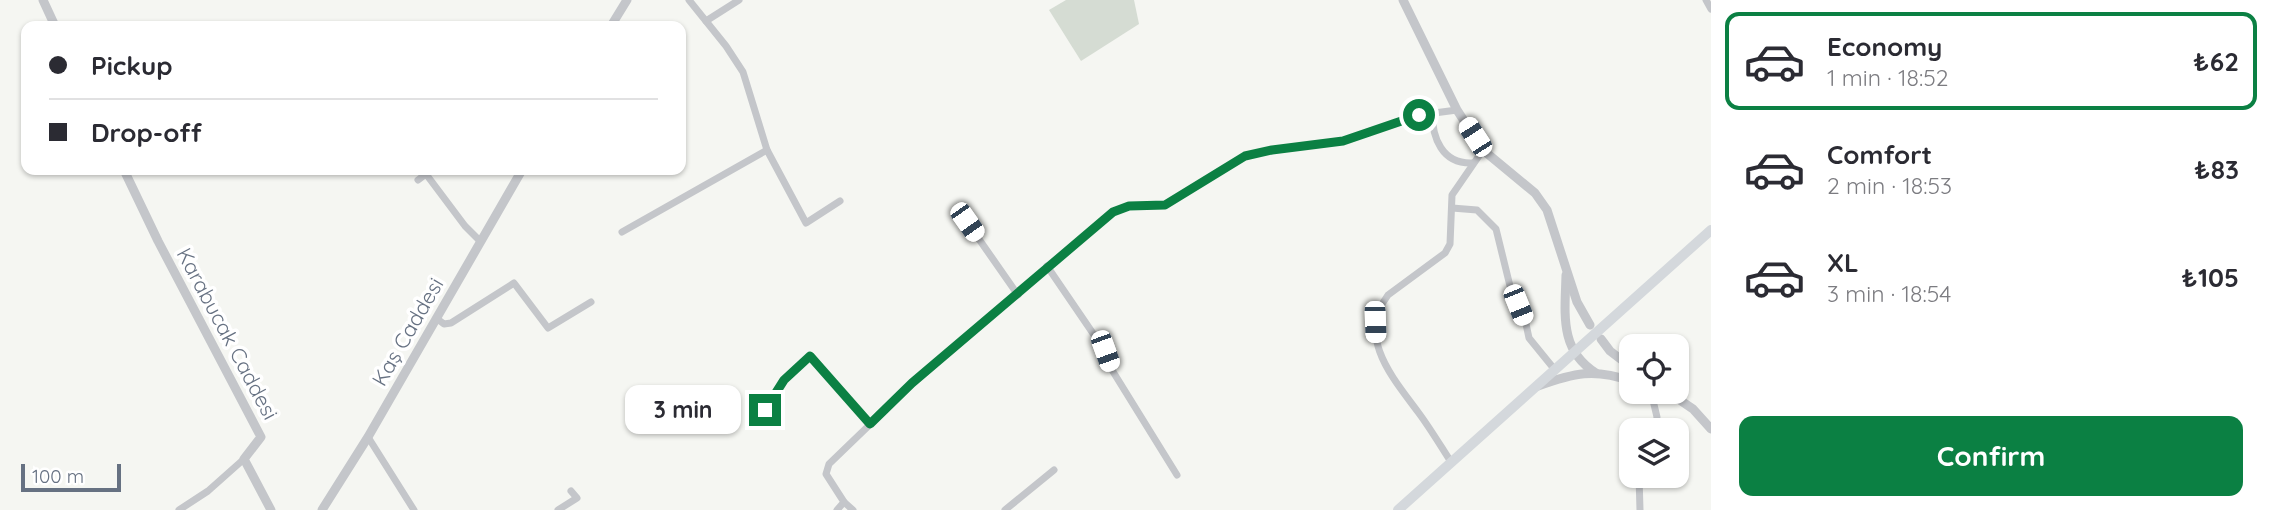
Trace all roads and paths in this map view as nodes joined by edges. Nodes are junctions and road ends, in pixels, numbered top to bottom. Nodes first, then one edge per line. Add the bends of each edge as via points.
1 (43, 0) edge
2 (627, 0) edge
3 (689, 0) edge
4 (739, 0) edge
5 (1403, 0) edge
6 (1706, 0) edge
7 (1711, 9) edge
8 (53, 21) edge
9 (614, 21) edge
10 (706, 21) junction
11 (1448, 91) junction
12 (1457, 110) junction
13 (1432, 111) junction
14 (767, 150) junction
15 (1483, 150) junction
16 (1472, 163) junction
17 (126, 175) edge
18 (425, 175) edge
19 (427, 175) edge
20 (519, 175) edge
21 (418, 180) dead end
22 (840, 201) dead end
23 (1452, 208) junction
24 (964, 214) dead end
25 (1711, 230) edge
26 (622, 232) dead end
27 (480, 241) junction
28 (1047, 266) junction
29 (1566, 267) junction
30 (1018, 295) junction
31 (591, 302) dead end
32 (436, 318) junction
33 (1590, 325) dead end
34 (1595, 339) junction
35 (1574, 353) junction
36 (1619, 357) edge
37 (1555, 370) junction
38 (1596, 373) junction
39 (1619, 377) edge
40 (1536, 387) junction
41 (1686, 404) edge
42 (765, 410) dead end
43 (870, 424) junction
44 (1711, 429) edge
45 (368, 437) junction
46 (243, 459) junction
47 (1451, 462) junction
48 (1055, 470) dead end
49 (1177, 475) dead end
50 (1639, 488) edge
51 (571, 491) dead end
52 (844, 502) junction
53 (179, 510) edge
54 (271, 510) edge
55 (322, 510) edge
56 (414, 510) edge
57 (558, 510) edge
58 (837, 510) edge
59 (853, 510) edge
60 (1005, 510) edge
61 (1398, 510) edge
62 (1640, 510) edge

1 - 8 street
2 - 9 street
3 - 10 street
4 - 10 street
5 - 11 street
6 - 7 street
10 - 14 street via 743,72
11 - 12 street
11 - 13 street via 1443,104
12 - 13 street
12 - 15 street
13 - 16 street via 1432,132 1450,159
13 - 28 street via 1343,141 1245,156 1165,205 1129,206 1113,212
14 - 22 street via 806,223
14 - 26 street
15 - 16 street
15 - 29 street via 1535,193 1547,210
16 - 23 street via 1452,195
17 - 46 street, Karabucak Caddesi via 261,437
18 - 21 street
19 - 27 street
20 - 27 street, Kaş Caddesi
23 - 37 street via 1477,210 1496,229 1529,338
23 - 47 street via 1450,244 1445,253 1388,295 1375,322 1376,342 1386,368
24 - 30 street
25 - 34 main road via 1606,322
27 - 32 street, Kaş Caddesi
28 - 30 street
28 - 49 street via 1105,351
29 - 33 street
29 - 35 street via 1568,343
30 - 43 street
31 - 32 street via 548,328 514,283 451,323
32 - 45 street, Kaş Caddesi
34 - 35 main road
34 - 36 street
35 - 37 main road
35 - 38 street
37 - 40 main road
38 - 39 street
38 - 40 street via 1579,373
40 - 47 main road
41 - 44 street
42 - 43 street via 784,380 810,356
43 - 52 street via 829,464 826,474
45 - 55 street, Kaş Caddesi
45 - 56 street
46 - 53 street
46 - 54 street
47 - 61 main road
48 - 60 street
50 - 62 street
51 - 57 street via 577,498
52 - 58 street
52 - 59 street

